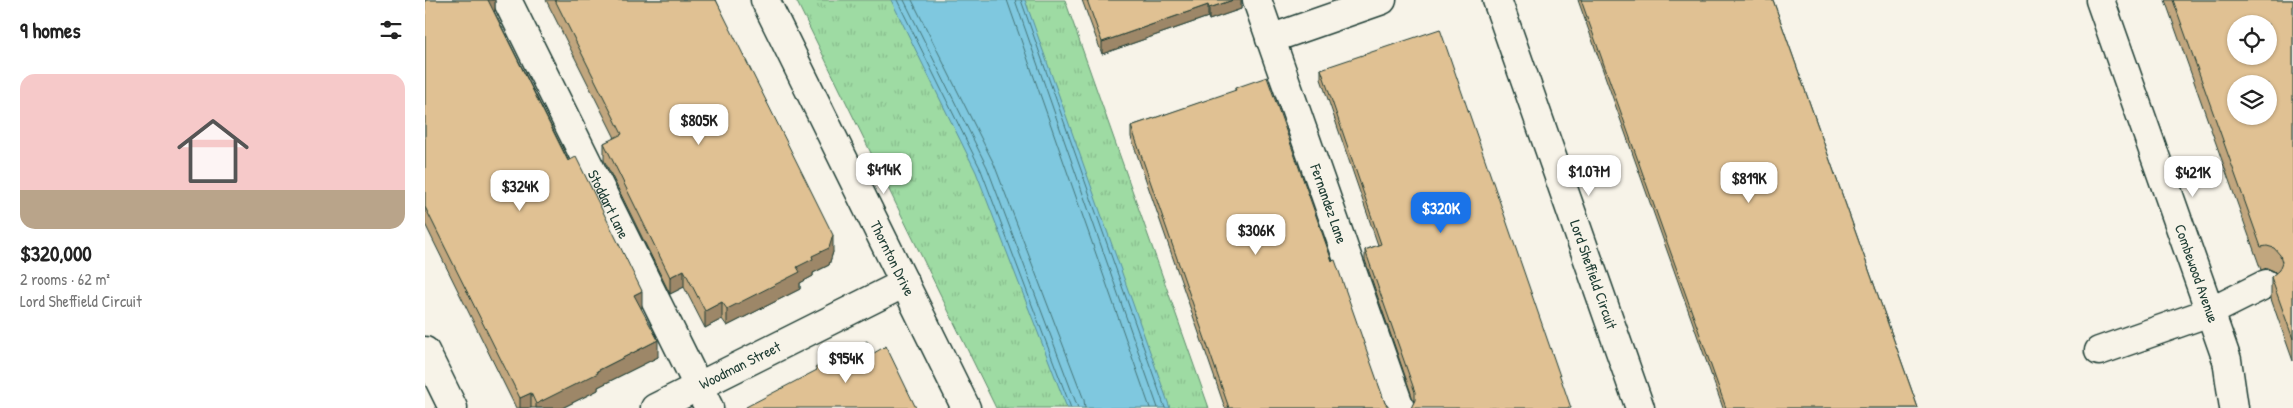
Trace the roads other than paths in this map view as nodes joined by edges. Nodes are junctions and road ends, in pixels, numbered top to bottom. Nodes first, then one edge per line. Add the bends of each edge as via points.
1 (507, 0) edge
2 (765, 0) edge
3 (1257, 0) edge
4 (1382, 0) edge
5 (1497, 0) edge
6 (2100, 0) edge
7 (1270, 38) junction
8 (905, 283) junction
9 (2266, 284) dead end
10 (2210, 312) junction
11 (425, 351) edge
12 (2099, 351) dead end
13 (2227, 360) junction
14 (704, 397) edge
15 (453, 408) edge
16 (655, 408) edge
17 (967, 408) edge
18 (1400, 408) edge
19 (1640, 408) edge
20 (2234, 408) edge
21 (2249, 408) edge

1 - 14 street, Stoddart Lane
2 - 8 street, Thornton Drive
3 - 7 street, Fernandez Lane
4 - 7 street
5 - 19 street, Lord Sheffield Circuit
6 - 10 street, Combewood Avenue
7 - 18 street, Fernandez Lane
8 - 14 street, Woodman Street
8 - 17 street, Thornton Drive
9 - 10 street
10 - 12 street
10 - 13 street, Combewood Avenue
11 - 15 street
13 - 20 street, Combewood Avenue
13 - 21 street
14 - 16 street, Woodman Street

